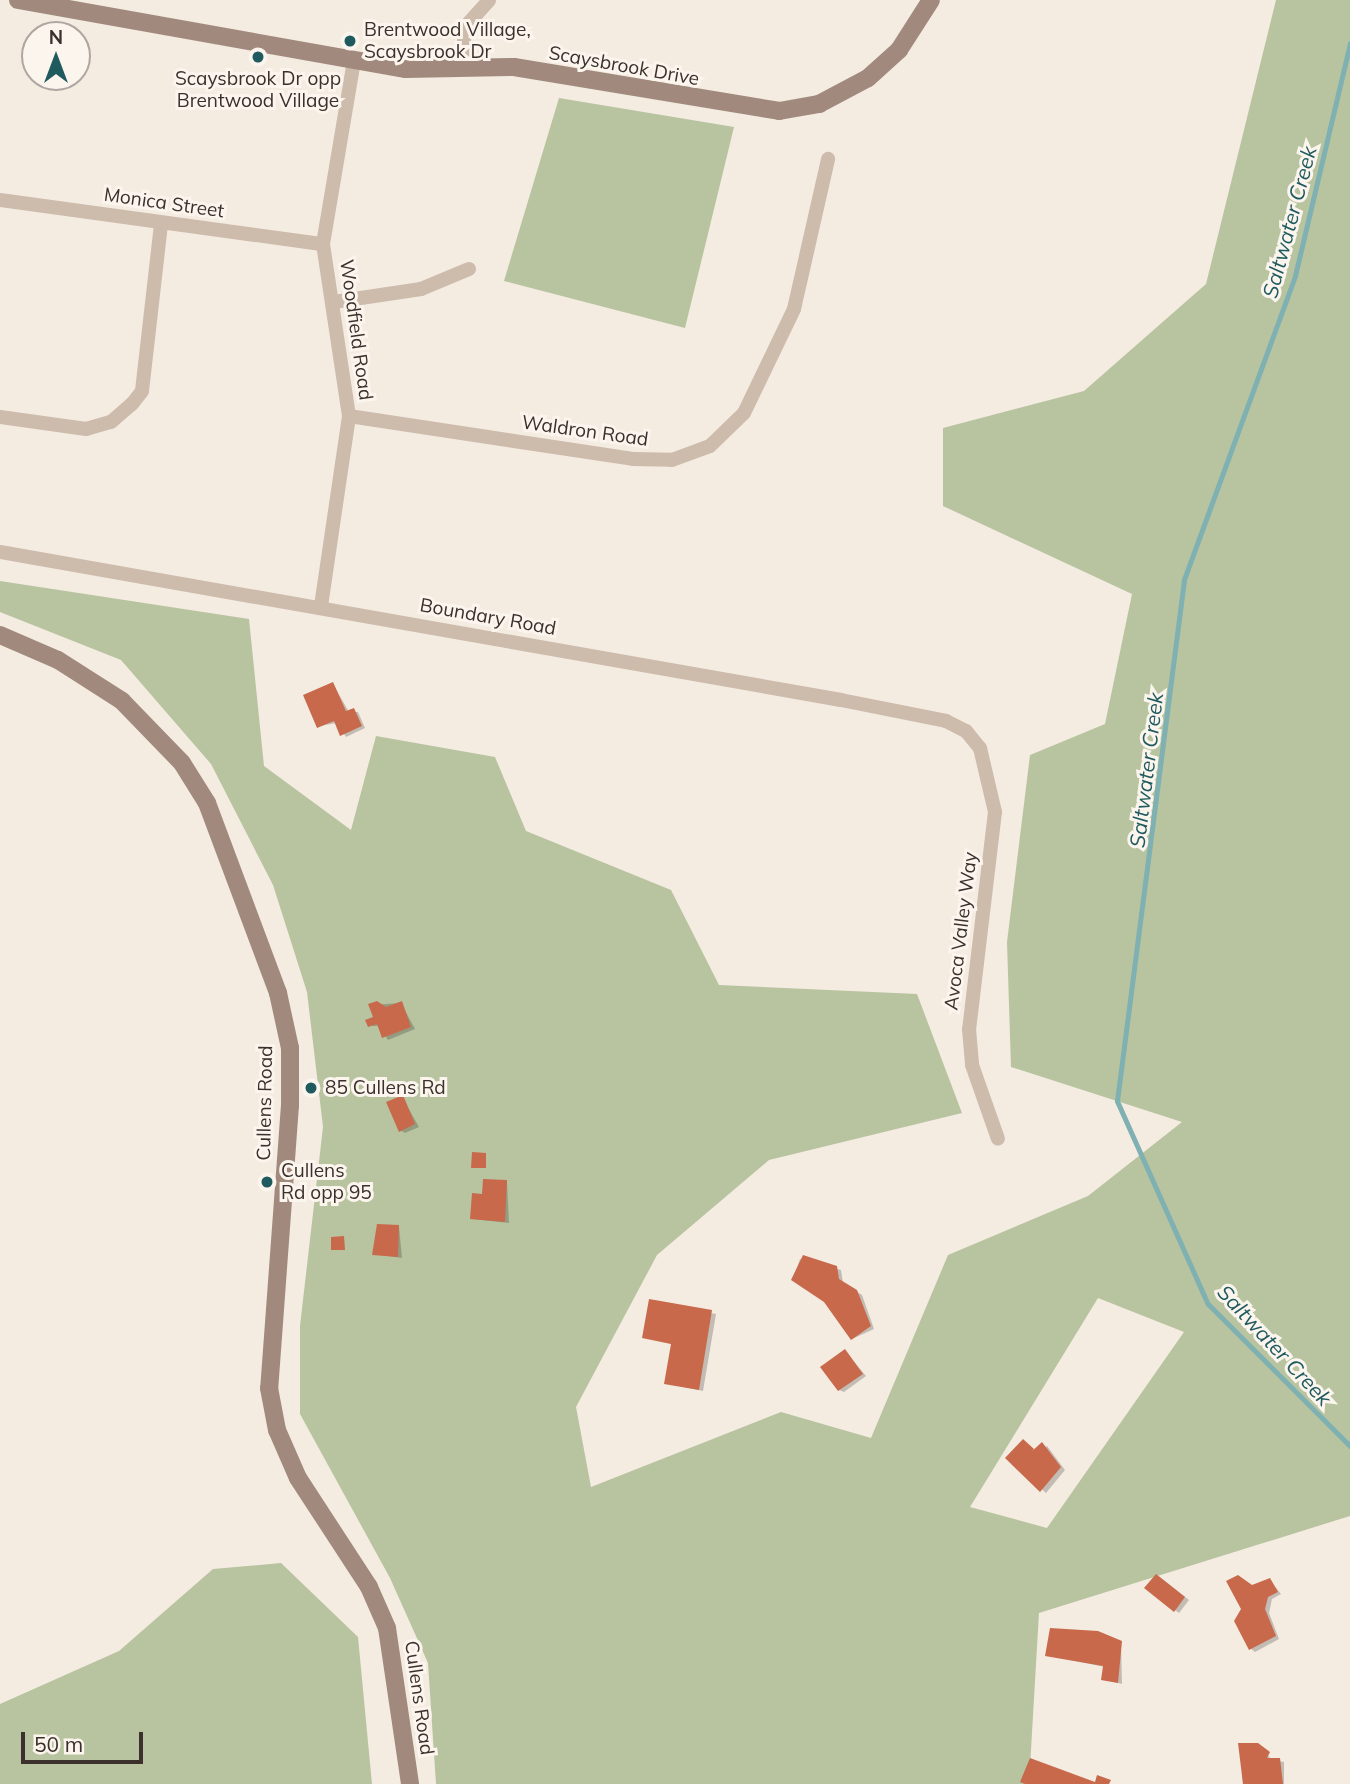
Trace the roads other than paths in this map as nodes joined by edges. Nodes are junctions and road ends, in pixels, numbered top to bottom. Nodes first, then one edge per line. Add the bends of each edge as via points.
1 (18, 0) edge
2 (489, 0) edge
3 (931, 0) edge
4 (88, 6) edge
5 (354, 60) junction
6 (462, 68) junction
7 (828, 159) dead end
8 (0, 200) edge
9 (161, 223) junction
10 (323, 243) junction
11 (469, 269) dead end
12 (334, 302) junction
13 (349, 416) junction
14 (0, 417) edge
15 (0, 552) edge
16 (321, 607) junction
17 (0, 635) edge
18 (966, 731) joint
19 (998, 1139) dead end
20 (410, 1784) edge

1 - 4 main road, Scaysbrook Drive
2 - 6 street via 465,27
3 - 6 main road, Scaysbrook Drive via 899,50 869,78 839,96 803,107 748,110 514,67
4 - 5 main road, Scaysbrook Drive
5 - 6 main road, Scaysbrook Drive via 433,71
5 - 10 street, Woodfield Road
7 - 13 street, Waldron Road via 794,309 744,413 710,446 672,460 633,459
8 - 9 street, Monica Street
9 - 10 street, Monica Street
9 - 14 street via 142,391 132,404 111,422 86,429
10 - 12 street, Woodfield Road
11 - 12 street via 421,289
12 - 13 street, Woodfield Road
13 - 16 street, Woodfield Road
15 - 16 street, Boundary Road
16 - 18 street, Boundary Road via 841,700 946,721
17 - 20 main road, Cullens Road via 58,660 122,701 182,763 207,803 278,993 290,1048 290,1105 269,1388 277,1430 298,1478 369,1587 387,1628
18 - 19 street, Avoca Valley Way via 980,748 995,812 969,1029 972,1065

